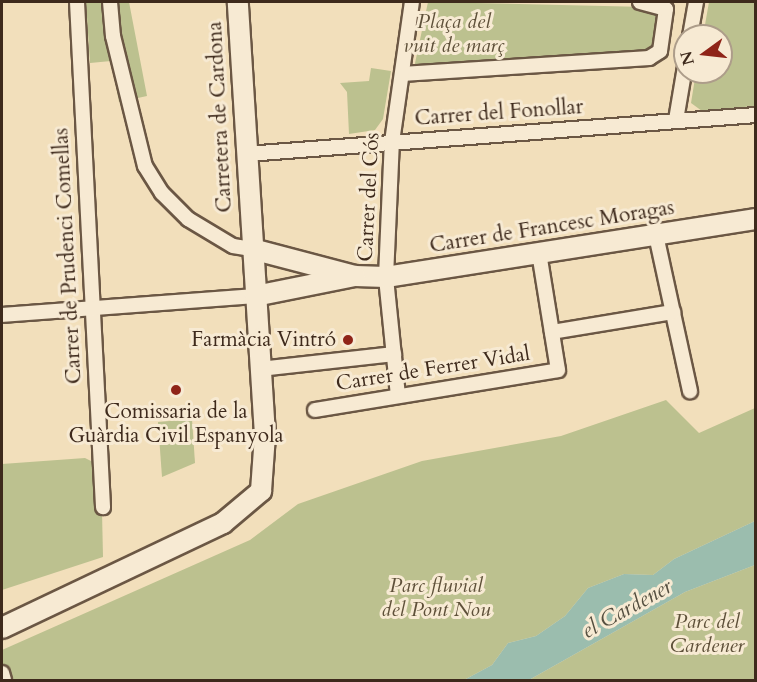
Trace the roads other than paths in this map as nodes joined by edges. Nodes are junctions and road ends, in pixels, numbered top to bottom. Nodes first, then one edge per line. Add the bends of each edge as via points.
1 (77, 2) edge
2 (110, 2) edge
3 (238, 2) edge
4 (412, 2) edge
5 (640, 2) edge
6 (696, 2) edge
7 (692, 24) edge
8 (402, 74) junction
9 (682, 84) edge
10 (756, 115) edge
11 (676, 120) junction
12 (392, 142) junction
13 (246, 154) junction
14 (756, 219) edge
15 (656, 235) junction
16 (251, 239) junction
17 (539, 253) junction
18 (355, 276) junction
19 (386, 277) junction
20 (255, 296) junction
21 (91, 310) junction
22 (673, 312) junction
23 (2, 315) edge
24 (552, 332) junction
25 (394, 354) junction
26 (260, 369) junction
27 (690, 391) dead end
28 (398, 396) junction
29 (315, 410) dead end
30 (103, 507) dead end
31 (2, 628) edge
32 (2, 673) edge
33 (4, 681) edge

1 - 21 street, Carrer de Prudenci Comellas
2 - 16 street via 128,100 146,166 162,193 215,236
3 - 13 main road, Carretera de Cardona
4 - 8 street, Carrer del Cós
5 - 8 street via 666,9 660,51 650,58
6 - 7 street
8 - 12 street, Carrer del Cós
9 - 11 street
10 - 11 street, Carrer del Fonollar
11 - 12 street, Carrer del Fonollar
12 - 13 street, Carrer del Fonollar
12 - 19 street, Carrer del Cós
13 - 16 main road, Carretera de Cardona
14 - 15 main road, Carrer de Francesc Moragas
15 - 17 main road, Carrer de Francesc Moragas
15 - 22 street
16 - 18 main road, Carrer de Francesc Moragas
16 - 20 main road, Carretera de Cardona
17 - 19 main road, Carrer de Francesc Moragas
17 - 24 street
18 - 19 main road, Carrer de Francesc Moragas
18 - 20 main road, Carrer de Francesc Moragas
19 - 25 street, Carrer del Cós
20 - 21 street
20 - 26 main road, Carretera de Cardona
21 - 23 street
21 - 30 street, Carrer de Prudenci Comellas
22 - 24 street
22 - 27 street
24 - 28 street, Carrer de Ferrer Vidal via 558,370
25 - 26 street, Carrer de Ferrer Vidal
25 - 28 street, Carrer del Cós
26 - 31 main road, Carretera de Cardona via 266,466 261,491 244,509
28 - 29 street, Carrer de Ferrer Vidal
32 - 33 street

